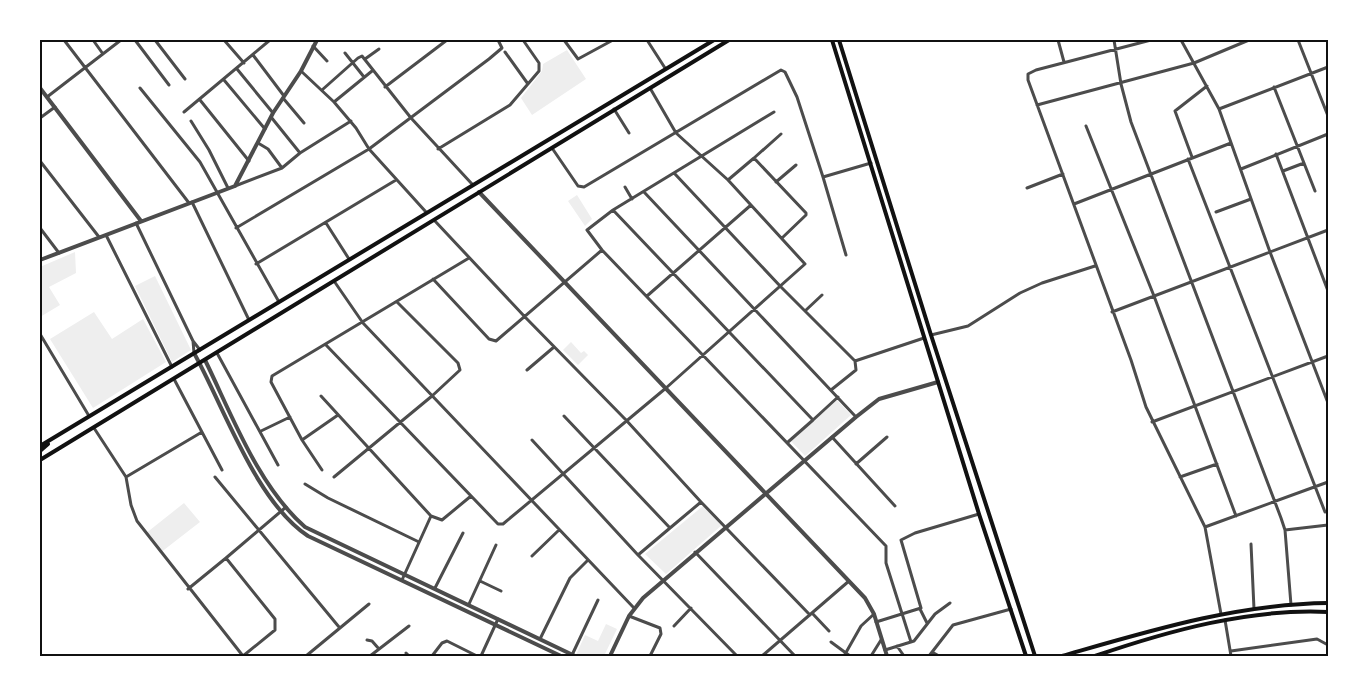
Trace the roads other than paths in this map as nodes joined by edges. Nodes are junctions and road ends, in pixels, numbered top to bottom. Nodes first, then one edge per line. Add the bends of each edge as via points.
1 (64, 40) edge
2 (93, 40) edge
3 (121, 40) edge
4 (135, 40) edge
5 (155, 40) edge
6 (224, 40) edge
7 (270, 40) edge
8 (447, 40) edge
9 (498, 40) edge
10 (523, 40) edge
11 (564, 40) edge
12 (613, 40) edge
13 (647, 40) edge
14 (714, 40) edge
15 (729, 40) edge
16 (832, 40) edge
17 (839, 40) edge
18 (1058, 40) edge
19 (1114, 40) edge
20 (1151, 40) edge
21 (1181, 40) edge
22 (1236, 40) edge
23 (1248, 40) edge
24 (1298, 40) edge
25 (315, 42) edge
26 (607, 42) edge
27 (1238, 44) junction
28 (379, 49) dead end
29 (1114, 50) junction
30 (505, 52) dead end
31 (103, 54) junction
32 (345, 54) dead end
33 (253, 56) junction
34 (365, 59) junction
35 (326, 60) dead end
36 (353, 62) junction
37 (1064, 62) junction
38 (244, 63) junction
39 (1194, 63) junction
40 (1328, 67) edge
41 (85, 68) junction
42 (665, 68) junction
43 (237, 69) junction
44 (301, 71) junction
45 (372, 71) junction
46 (1313, 73) junction
47 (364, 77) junction
48 (185, 79) dead end
49 (224, 80) junction
50 (528, 84) junction
51 (1121, 84) junction
52 (169, 85) dead end
53 (1207, 86) junction
54 (385, 87) junction
55 (649, 87) junction
56 (1274, 87) junction
57 (40, 88) edge
58 (140, 88) dead end
59 (322, 90) junction
60 (48, 97) junction
61 (284, 97) junction
62 (200, 100) junction
63 (334, 102) junction
64 (1037, 105) junction
65 (55, 107) junction
66 (614, 109) junction
67 (1219, 109) junction
68 (184, 112) dead end
69 (774, 112) dead end
70 (272, 115) junction
71 (1328, 116) edge
72 (40, 118) edge
73 (411, 118) junction
74 (190, 121) dead end
75 (351, 121) junction
76 (304, 123) dead end
77 (570, 126) junction
78 (1086, 126) dead end
79 (265, 130) junction
80 (629, 132) dead end
81 (676, 133) junction
82 (575, 134) junction
83 (781, 134) dead end
84 (1328, 134) edge
85 (1231, 143) junction
86 (258, 144) junction
87 (1297, 146) junction
88 (369, 148) junction
89 (552, 148) junction
90 (438, 149) junction
91 (300, 153) junction
92 (1276, 154) junction
93 (703, 156) junction
94 (754, 158) junction
95 (1190, 158) junction
96 (40, 161) edge
97 (249, 161) junction
98 (871, 163) junction
99 (1304, 163) junction
100 (796, 165) dead end
101 (282, 168) junction
102 (1241, 169) junction
103 (1282, 172) junction
104 (675, 174) junction
105 (1063, 174) junction
106 (1149, 174) junction
107 (823, 177) junction
108 (396, 180) junction
109 (728, 180) junction
110 (776, 182) junction
111 (472, 184) junction
112 (235, 186) junction
113 (625, 187) dead end
114 (228, 188) junction
115 (1026, 188) dead end
116 (1112, 190) junction
117 (1316, 191) dead end
118 (478, 192) junction
119 (644, 192) junction
120 (216, 193) junction
121 (632, 199) junction
122 (1251, 199) junction
123 (191, 203) junction
124 (751, 204) junction
125 (1074, 204) junction
126 (613, 210) junction
127 (426, 212) junction
128 (1216, 212) dead end
129 (434, 220) junction
130 (139, 222) junction
131 (326, 223) junction
132 (40, 228) edge
133 (236, 228) junction
134 (724, 228) junction
135 (1328, 230) edge
136 (106, 235) junction
137 (99, 237) junction
138 (782, 238) junction
139 (1307, 238) junction
140 (602, 250) junction
141 (700, 250) junction
142 (1270, 252) junction
143 (59, 253) junction
144 (846, 255) dead end
145 (469, 258) junction
146 (40, 260) edge
147 (349, 260) junction
148 (256, 264) junction
149 (1095, 266) junction
150 (1230, 267) junction
151 (672, 274) junction
152 (433, 279) junction
153 (334, 281) junction
154 (1192, 282) junction
155 (565, 283) junction
156 (781, 287) junction
157 (1328, 291) edge
158 (822, 295) dead end
159 (646, 296) junction
160 (1154, 296) junction
161 (279, 302) junction
162 (397, 302) junction
163 (755, 309) junction
164 (805, 311) junction
165 (1112, 312) junction
166 (525, 317) junction
167 (249, 320) junction
168 (363, 323) junction
169 (729, 332) junction
170 (40, 334) edge
171 (931, 335) junction
172 (924, 338) junction
173 (193, 341) junction
174 (326, 345) junction
175 (554, 347) junction
176 (200, 350) junction
177 (194, 353) junction
178 (217, 353) junction
179 (703, 354) junction
180 (1328, 356) edge
181 (205, 360) junction
182 (855, 361) junction
183 (1312, 362) junction
184 (200, 364) junction
185 (172, 366) junction
186 (527, 370) dead end
187 (1274, 376) junction
188 (174, 379) junction
189 (938, 382) junction
190 (137, 387) junction
191 (666, 388) junction
192 (831, 390) junction
193 (1234, 391) junction
194 (321, 396) dead end
195 (432, 396) junction
196 (838, 397) junction
197 (143, 398) junction
198 (1328, 404) edge
199 (1194, 406) junction
200 (338, 415) junction
201 (89, 416) junction
202 (564, 416) dead end
203 (290, 417) junction
204 (856, 417) junction
205 (626, 420) junction
206 (813, 420) junction
207 (1152, 422) junction
208 (400, 423) junction
209 (94, 428) junction
210 (261, 431) junction
211 (202, 432) junction
212 (62, 433) junction
213 (832, 437) junction
214 (887, 437) dead end
215 (302, 440) junction
216 (532, 440) dead end
217 (788, 442) junction
218 (40, 446) edge
219 (594, 447) junction
220 (369, 449) junction
221 (40, 450) edge
222 (40, 460) edge
223 (805, 460) junction
224 (856, 464) junction
225 (1217, 464) junction
226 (278, 465) dead end
227 (222, 470) dead end
228 (322, 470) dead end
229 (563, 474) junction
230 (126, 477) junction
231 (214, 477) dead end
232 (334, 477) dead end
233 (1180, 477) junction
234 (1328, 482) edge
235 (305, 484) dead end
236 (1315, 487) junction
237 (766, 494) junction
238 (471, 496) junction
239 (532, 501) junction
240 (1276, 501) junction
241 (701, 502) junction
242 (895, 506) dead end
243 (286, 507) junction
244 (281, 511) junction
245 (1325, 512) dead end
246 (979, 514) junction
247 (431, 516) junction
248 (1236, 516) junction
249 (1328, 525) edge
250 (726, 527) junction
251 (1206, 527) junction
252 (670, 528) junction
253 (559, 530) junction
254 (1284, 530) junction
255 (258, 531) junction
256 (463, 533) dead end
257 (419, 542) junction
258 (1251, 544) dead end
259 (496, 545) dead end
260 (695, 552) junction
261 (532, 556) dead end
262 (638, 556) junction
263 (226, 558) junction
264 (588, 560) junction
265 (405, 574) junction
266 (402, 580) junction
267 (664, 580) junction
268 (849, 580) junction
269 (480, 581) junction
270 (435, 588) junction
271 (188, 589) junction
272 (501, 591) dead end
273 (598, 600) dead end
274 (1328, 603) edge
275 (369, 604) dead end
276 (469, 604) junction
277 (950, 604) dead end
278 (1291, 606) junction
279 (634, 608) junction
280 (691, 608) junction
281 (920, 609) junction
282 (1011, 609) junction
283 (1254, 610) junction
284 (1328, 612) edge
285 (811, 614) junction
286 (874, 614) junction
287 (1221, 614) junction
288 (902, 615) junction
289 (629, 616) junction
290 (498, 619) junction
291 (1225, 620) junction
292 (876, 622) junction
293 (927, 623) junction
294 (495, 624) junction
295 (339, 626) junction
296 (409, 626) dead end
297 (674, 626) dead end
298 (829, 631) dead end
299 (540, 639) junction
300 (367, 640) dead end
301 (881, 640) junction
302 (779, 641) junction
303 (832, 642) dead end
304 (911, 642) junction
305 (1328, 645) edge
306 (898, 646) junction
307 (379, 649) junction
308 (885, 650) junction
309 (1231, 651) junction
310 (932, 652) junction
311 (574, 655) edge
312 (845, 655) edge
313 (243, 656) edge
314 (306, 656) edge
315 (370, 656) edge
316 (432, 656) edge
317 (476, 656) edge
318 (481, 656) edge
319 (561, 656) edge
320 (610, 656) edge
321 (650, 656) edge
322 (737, 656) edge
323 (762, 656) edge
324 (795, 656) edge
325 (850, 656) edge
326 (871, 656) edge
327 (887, 656) edge
328 (904, 656) edge
329 (929, 656) edge
330 (939, 656) edge
331 (1026, 656) edge
332 (1035, 656) edge
333 (1062, 656) edge
334 (1095, 656) edge
335 (1231, 656) edge

1 - 41 street
2 - 31 street
3 - 31 street
4 - 52 street
5 - 48 street
6 - 38 street
7 - 33 street
8 - 54 street
9 - 73 street via 502,48
10 - 50 street via 540,68
11 - 26 street via 578,58
12 - 26 street
13 - 42 street
14 - 42 main road
15 - 55 main road
16 - 98 main road
17 - 171 main road
18 - 37 street
19 - 29 street
20 - 29 street
21 - 39 street
22 - 27 street
23 - 27 street
24 - 46 street
25 - 35 street
25 - 44 street
27 - 39 street
28 - 34 street
29 - 37 street
29 - 51 street
30 - 50 street
31 - 41 street
32 - 36 street
33 - 38 street
33 - 61 street
34 - 36 street via 360,56
34 - 45 street
36 - 47 street
36 - 59 street
37 - 64 street via 1028,74
38 - 43 street
39 - 51 street
39 - 53 street
40 - 46 street
41 - 60 street
41 - 123 street
42 - 77 main road
43 - 49 street
43 - 70 street
44 - 59 street
44 - 61 street
45 - 47 street
45 - 54 street
46 - 56 street
46 - 71 street
47 - 63 street
49 - 62 street
49 - 79 street
50 - 90 street via 510,105
51 - 64 street
51 - 106 street
53 - 67 street
53 - 95 street via 1175,111
54 - 73 street
55 - 66 main road
55 - 81 street
56 - 67 street
56 - 87 street
57 - 60 street
58 - 120 street via 193,153
59 - 63 street
60 - 65 street
61 - 70 street
61 - 76 street
62 - 68 street
62 - 97 street
63 - 75 street
64 - 105 street
65 - 72 street
65 - 130 street
66 - 80 street
66 - 82 main road
67 - 85 street
69 - 93 street
70 - 79 street
70 - 91 street
73 - 88 street
73 - 90 street
74 - 114 street
75 - 88 street
75 - 91 street
77 - 82 main road
77 - 111 main road
78 - 116 street
79 - 86 street
81 - 89 street via 584,187 578,186
81 - 93 street
81 - 107 street via 782,70 796,97
82 - 89 main road
83 - 94 street
84 - 87 street
85 - 95 street
85 - 102 street
86 - 97 street
86 - 101 street via 268,149
87 - 92 street
87 - 99 street
88 - 108 street
88 - 133 street
89 - 118 main road
90 - 111 street
91 - 101 street
92 - 102 street
92 - 103 street
93 - 104 street
93 - 109 street
94 - 109 street
94 - 110 street
95 - 106 street
95 - 150 street
96 - 137 street
97 - 112 street
98 - 107 street
98 - 172 main road
99 - 103 street
99 - 117 street
100 - 110 street
101 - 112 street
102 - 122 street
103 - 139 street
104 - 119 street
104 - 134 street
105 - 115 street
105 - 125 street
106 - 116 street
106 - 154 street
107 - 144 street
108 - 127 street
108 - 131 street
109 - 124 street
110 - 138 street via 806,215
111 - 127 main road
112 - 114 street
113 - 121 street
114 - 120 street
116 - 125 street
116 - 160 street
118 - 129 main road
118 - 155 street
119 - 121 street
119 - 141 street
120 - 123 street
120 - 133 street
121 - 126 street
122 - 128 street
122 - 142 street
123 - 130 street
123 - 167 street
124 - 134 street
124 - 138 street
125 - 149 street
126 - 140 street via 588,228 587,232
126 - 151 street
127 - 147 main road
129 - 145 street
129 - 153 main road
130 - 136 street
130 - 173 street
131 - 147 street
131 - 148 street
132 - 143 street
133 - 148 street
134 - 141 street
134 - 156 street
135 - 139 street
136 - 137 street
136 - 185 street
137 - 143 street
138 - 156 street via 806,263
139 - 142 street
139 - 157 street
140 - 155 street
140 - 159 street
141 - 151 street
141 - 163 street
142 - 150 street
142 - 183 street
143 - 146 street
145 - 152 street
145 - 166 street
147 - 161 main road
148 - 161 street
149 - 165 street
149 - 171 street via 1020,293 968,326
150 - 154 street
150 - 187 street
151 - 159 street
151 - 169 street
152 - 162 street
152 - 166 street via 492,341 498,340
153 - 168 street
153 - 178 main road
154 - 160 street
154 - 193 street
155 - 166 street
155 - 191 street
156 - 163 street
156 - 164 street
158 - 164 street
159 - 179 street
160 - 165 street
160 - 199 street
161 - 167 main road
162 - 168 street
162 - 195 street via 460,365 460,370
163 - 169 street
163 - 192 street
164 - 182 street
165 - 207 street
166 - 175 street
167 - 176 main road
168 - 174 street
168 - 195 street
169 - 179 street
169 - 206 street
170 - 201 street
171 - 332 main road
172 - 182 street
172 - 189 main road
173 - 176 street
173 - 177 street
174 - 203 street via 272,376
174 - 208 street
175 - 186 street
175 - 205 street
176 - 177 main road
177 - 184 street
177 - 185 main road
178 - 181 main road
178 - 210 street
179 - 191 street
179 - 217 street
180 - 183 street
181 - 184 main road
181 - 243 street via 264,478
182 - 192 street via 856,370
183 - 187 street
183 - 198 street
184 - 188 main road
184 - 244 street via 252,467
185 - 190 main road
187 - 193 street
187 - 236 street
188 - 197 main road
188 - 211 street
189 - 204 street via 879,399
189 - 246 main road
190 - 197 main road
190 - 201 main road
191 - 205 street
191 - 237 street
192 - 196 street
193 - 199 street
193 - 240 street
194 - 200 street
195 - 208 street
195 - 239 street
196 - 204 street
196 - 206 street
197 - 209 main road
199 - 207 street
199 - 225 street
200 - 215 street
200 - 220 street
201 - 212 main road
202 - 219 street
203 - 210 street
203 - 215 street
204 - 213 street
205 - 219 street
205 - 241 street
206 - 217 street
207 - 233 street
208 - 220 street
208 - 238 street
209 - 222 main road
209 - 230 street
210 - 226 street
211 - 227 street
211 - 230 street
212 - 218 main road
212 - 221 main road
213 - 223 street
213 - 224 street
214 - 224 street
215 - 228 street
216 - 229 street
217 - 223 street
219 - 229 street
219 - 252 street
220 - 232 street
220 - 247 street
223 - 237 street
223 - 288 street via 886,546 886,563
224 - 242 street
225 - 233 street
225 - 248 street
229 - 239 street
229 - 262 street
230 - 271 street via 137,522
231 - 255 street
233 - 251 street
234 - 236 street
235 - 257 street
236 - 240 street
236 - 245 street
237 - 250 street
237 - 268 street
238 - 239 street via 500,526
238 - 247 street via 442,520
239 - 253 street
240 - 248 street
240 - 254 street
241 - 250 street
241 - 252 street
243 - 244 street
243 - 265 street via 313,531
244 - 255 street
244 - 266 street via 308,536
246 - 281 street via 901,540
246 - 282 main road
247 - 257 street
248 - 251 street
249 - 254 street
250 - 260 street
250 - 285 street
251 - 287 street
252 - 262 street
253 - 261 street
253 - 264 street
254 - 278 street
255 - 263 street
255 - 295 street
256 - 270 street
257 - 265 street
258 - 283 street
259 - 269 street
260 - 267 street
260 - 302 street
262 - 267 street
263 - 271 street
263 - 313 street via 276,623 275,630
264 - 279 street
264 - 299 street via 570,578
265 - 266 street
265 - 270 street
266 - 294 street
267 - 279 street
267 - 280 street
268 - 285 street
268 - 286 street
269 - 272 street
269 - 276 street
270 - 276 street
271 - 313 street
273 - 311 street
274 - 278 main road
275 - 295 street
276 - 290 street
277 - 293 street
278 - 283 main road
279 - 289 street
280 - 297 street
280 - 322 street
281 - 288 street
281 - 293 street
282 - 310 street via 953,625
282 - 331 main road
283 - 287 main road
284 - 291 main road via 1308,611
285 - 298 street
285 - 302 street
286 - 292 street
286 - 312 street via 861,626
287 - 333 main road via 1191,619
288 - 292 street
288 - 304 street
289 - 320 street
289 - 321 street via 661,630
290 - 294 street
290 - 299 street
291 - 309 street
291 - 334 main road via 1161,635
292 - 301 street
293 - 304 street
294 - 318 street
294 - 319 street
295 - 314 street
296 - 307 street
299 - 311 street
300 - 307 street
301 - 308 street
301 - 326 street
302 - 323 street
302 - 324 street
303 - 312 street
304 - 306 street
305 - 309 street via 1318,639
306 - 308 street
306 - 328 street
307 - 315 street
308 - 327 street
309 - 335 street
310 - 329 street
310 - 330 street
312 - 325 street
316 - 317 street via 447,641

